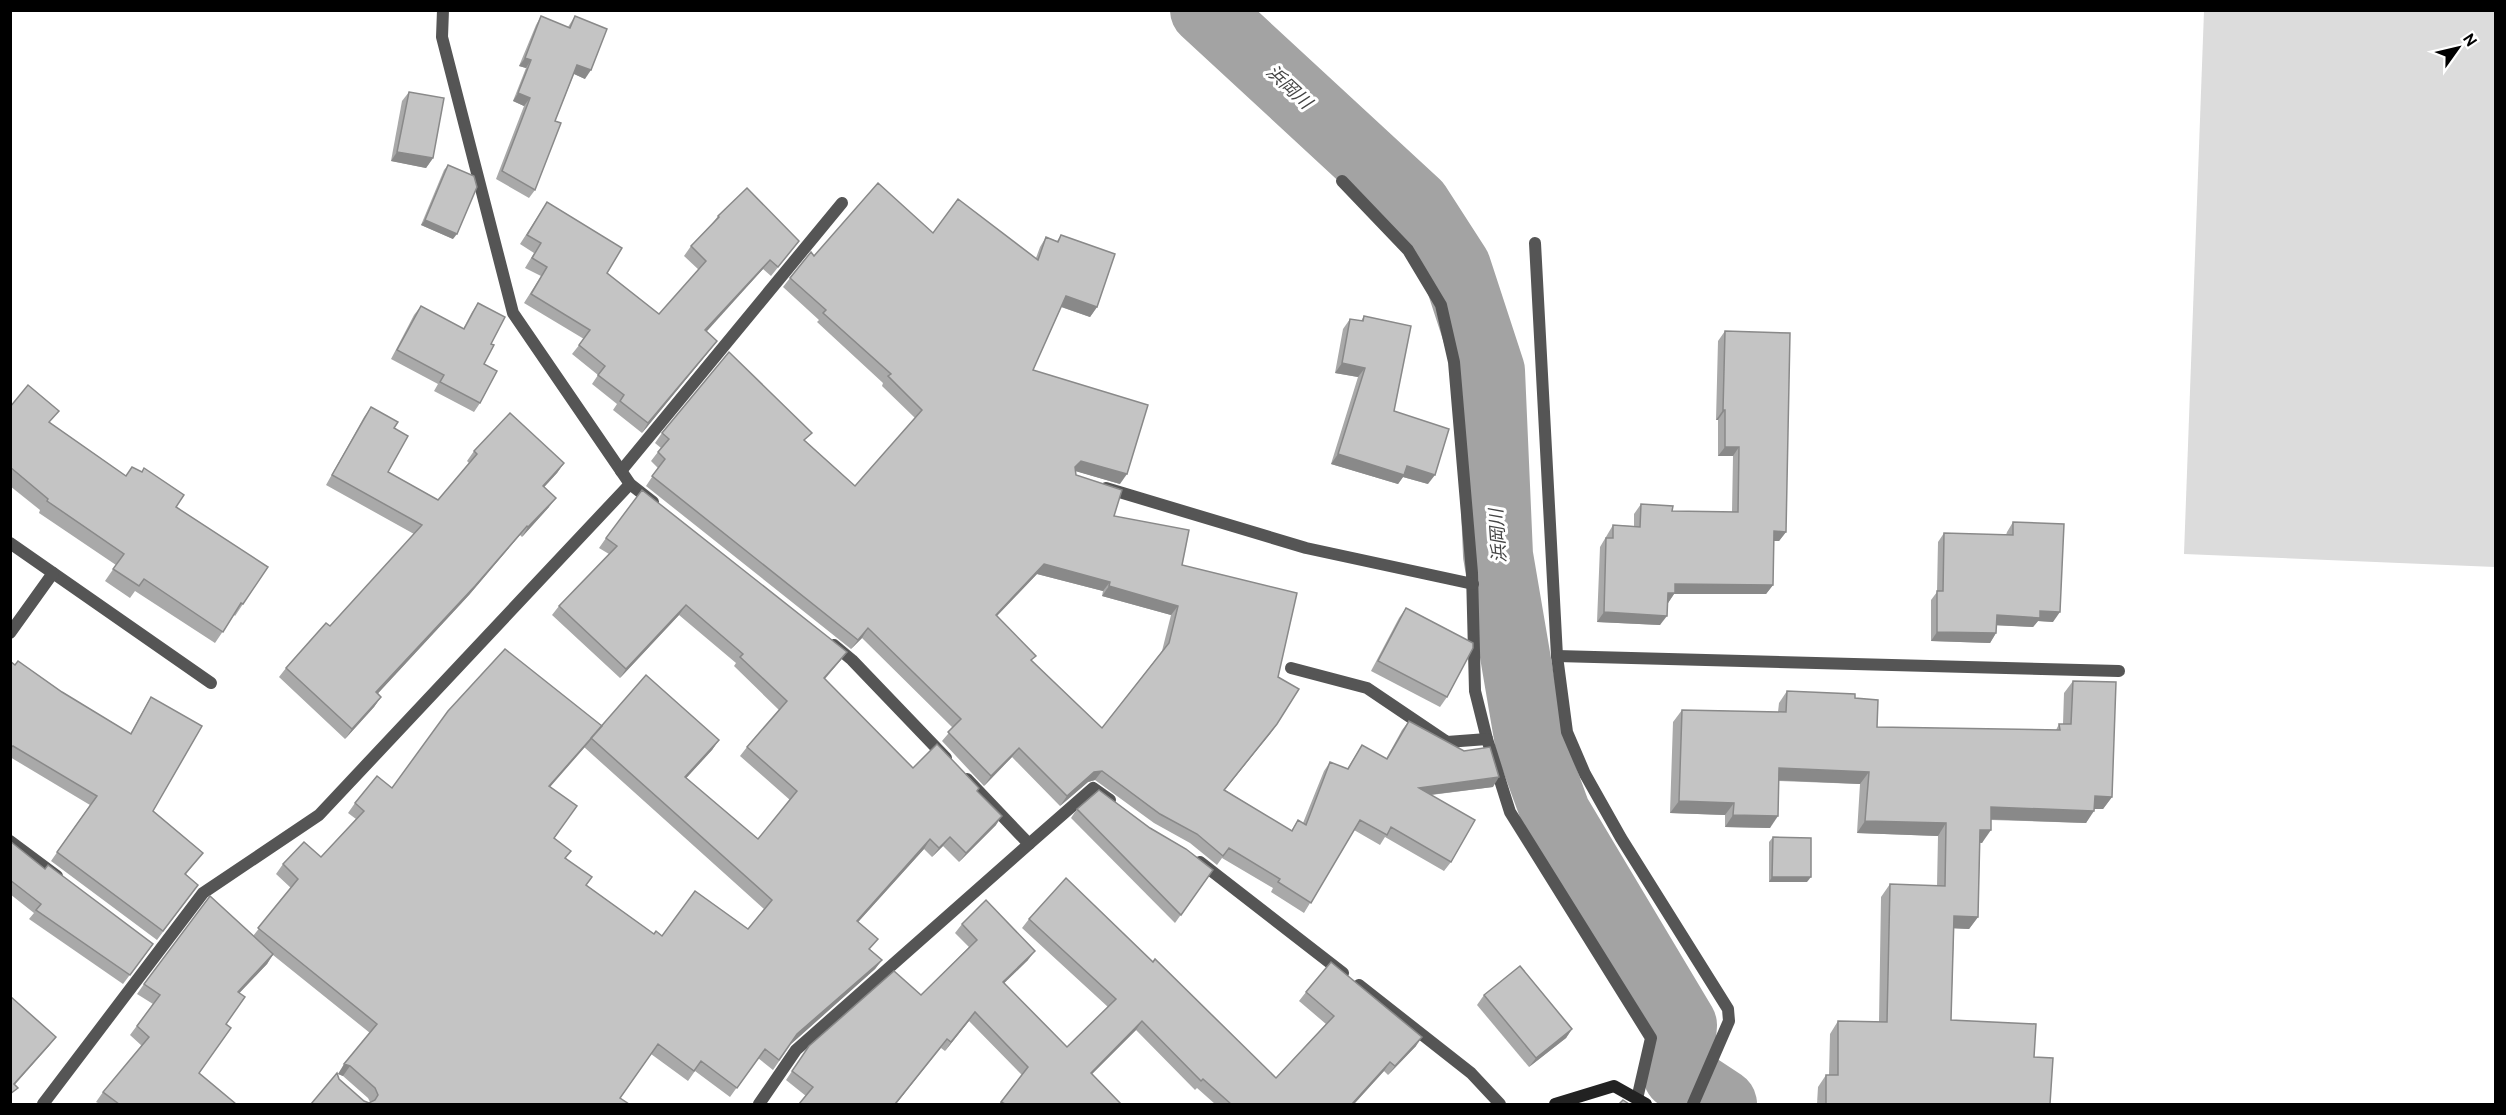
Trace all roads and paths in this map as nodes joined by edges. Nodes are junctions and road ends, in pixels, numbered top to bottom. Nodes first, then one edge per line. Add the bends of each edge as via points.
1 (443, 10) edge
2 (1342, 181) dead end
3 (842, 202) dead end
4 (1535, 243) dead end
5 (621, 471) junction
6 (630, 484) junction
7 (1100, 486) edge
8 (667, 513) edge
9 (10, 543) edge
10 (53, 573) junction
11 (1473, 584) junction
12 (10, 633) edge
13 (825, 638) edge
14 (1557, 656) junction
15 (1291, 668) dead end
16 (2119, 671) dead end
17 (211, 683) dead end
18 (1486, 739) junction
19 (1121, 809) edge
20 (10, 841) edge
21 (1029, 844) junction
22 (1194, 857) edge
23 (66, 883) edge
24 (1641, 1102) edge
25 (43, 1104) edge
26 (759, 1104) edge
27 (1500, 1104) edge
28 (1556, 1104) edge
29 (1693, 1104) edge

1 - 5 street via 441,37 513,313
2 - 11 street via 1408,250 1441,305 1454,362
3 - 5 street
4 - 14 street
5 - 6 street
6 - 8 street
6 - 25 street via 320,815 203,894 154,949
7 - 11 street via 1306,548
9 - 10 street
10 - 12 street
10 - 17 street
11 - 18 street via 1475,691
13 - 21 street via 852,660
14 - 16 street
14 - 29 street via 1567,732 1585,774 1728,1009 1729,1021
15 - 18 street via 1366,688 1447,742
18 - 24 street via 1510,812 1651,1038
19 - 21 street via 1093,788
20 - 23 street
21 - 26 street via 796,1050
22 - 27 street via 1471,1073
24 - 28 street via 1614,1086

